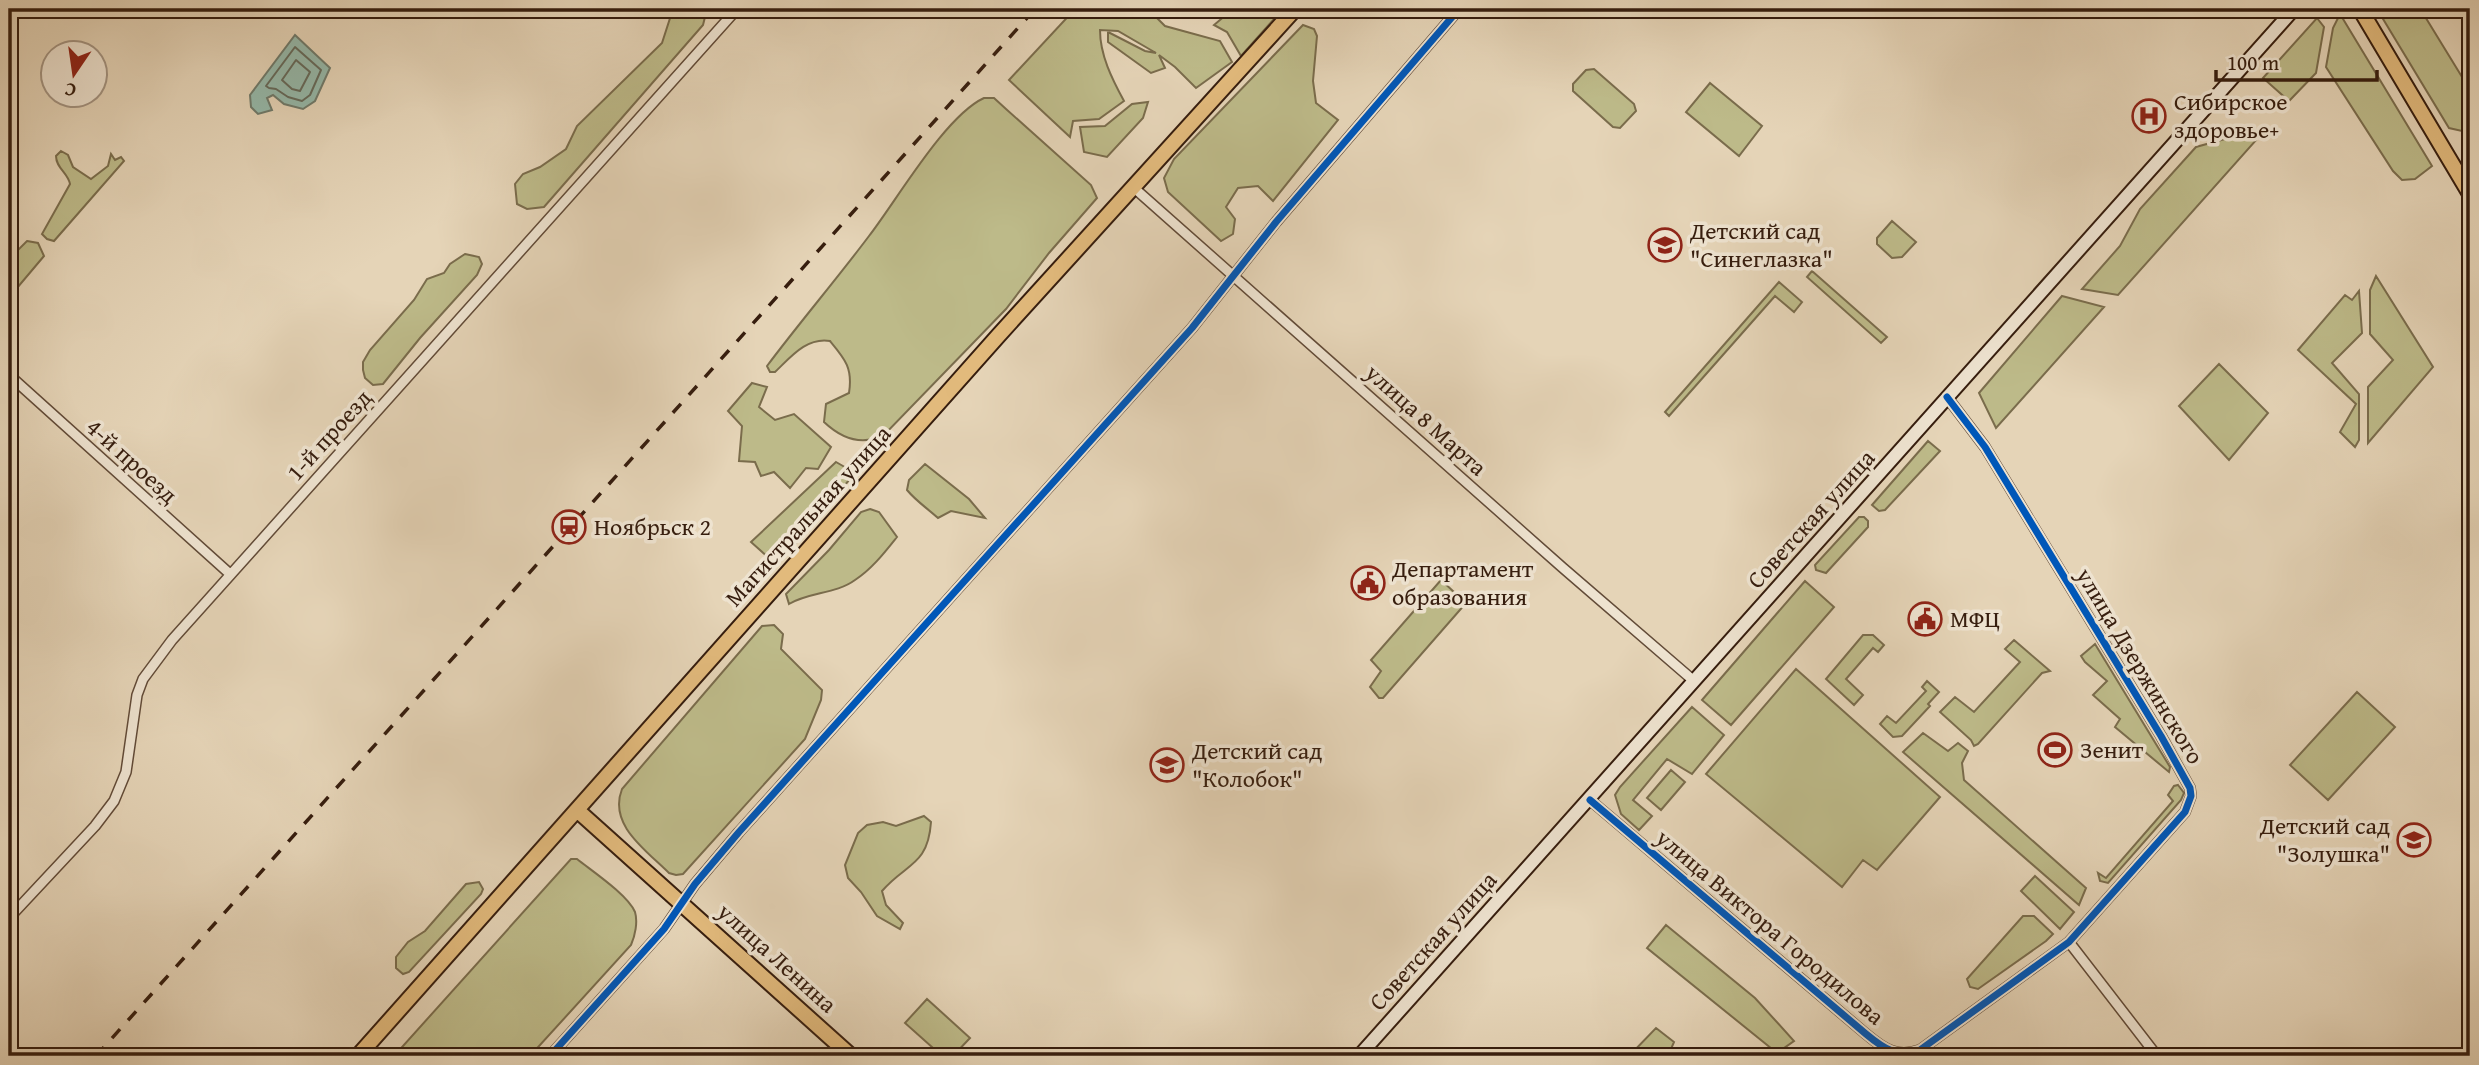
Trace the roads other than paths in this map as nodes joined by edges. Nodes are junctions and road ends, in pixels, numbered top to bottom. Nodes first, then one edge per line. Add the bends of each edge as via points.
1 (736, 9) edge
2 (1295, 9) edge
3 (1459, 9) edge
4 (2294, 9) edge
5 (2360, 9) edge
6 (1133, 187) junction
7 (2470, 194) edge
8 (1233, 275) junction
9 (9, 376) edge
10 (1947, 397) junction
11 (230, 574) junction
12 (1694, 681) junction
13 (1590, 800) junction
14 (578, 810) junction
15 (682, 903) junction
16 (9, 918) edge
17 (2069, 942) junction
18 (1916, 1053) edge
19 (358, 1056) edge
20 (550, 1056) edge
21 (851, 1056) edge
22 (1359, 1056) edge
23 (2157, 1056) edge

1 - 11 street, 1-й проезд
2 - 6 main road, Магистральная улица
3 - 8 street
4 - 10 main road, Советская улица
5 - 7 main road
6 - 8 street, улица 8 Марта
6 - 14 main road, Магистральная улица
8 - 12 street, улица 8 Марта
8 - 15 street via 1192,328 739,832
9 - 11 street, 4-й проезд
10 - 12 main road, Советская улица
10 - 17 street, улица Дзержинского via 1985,447 2190,788 2185,812
11 - 16 street, 1-й проезд via 144,679 134,707 126,772 114,801
12 - 13 main road, Советская улица
13 - 18 street, улица Виктора Городилова via 1881,1046 1894,1053
13 - 22 main road, Советская улица
14 - 15 main road, улица Ленина
14 - 19 main road, Магистральная улица
15 - 20 street
15 - 21 main road, улица Ленина
17 - 18 street, улица Виктора Городилова
17 - 23 street

